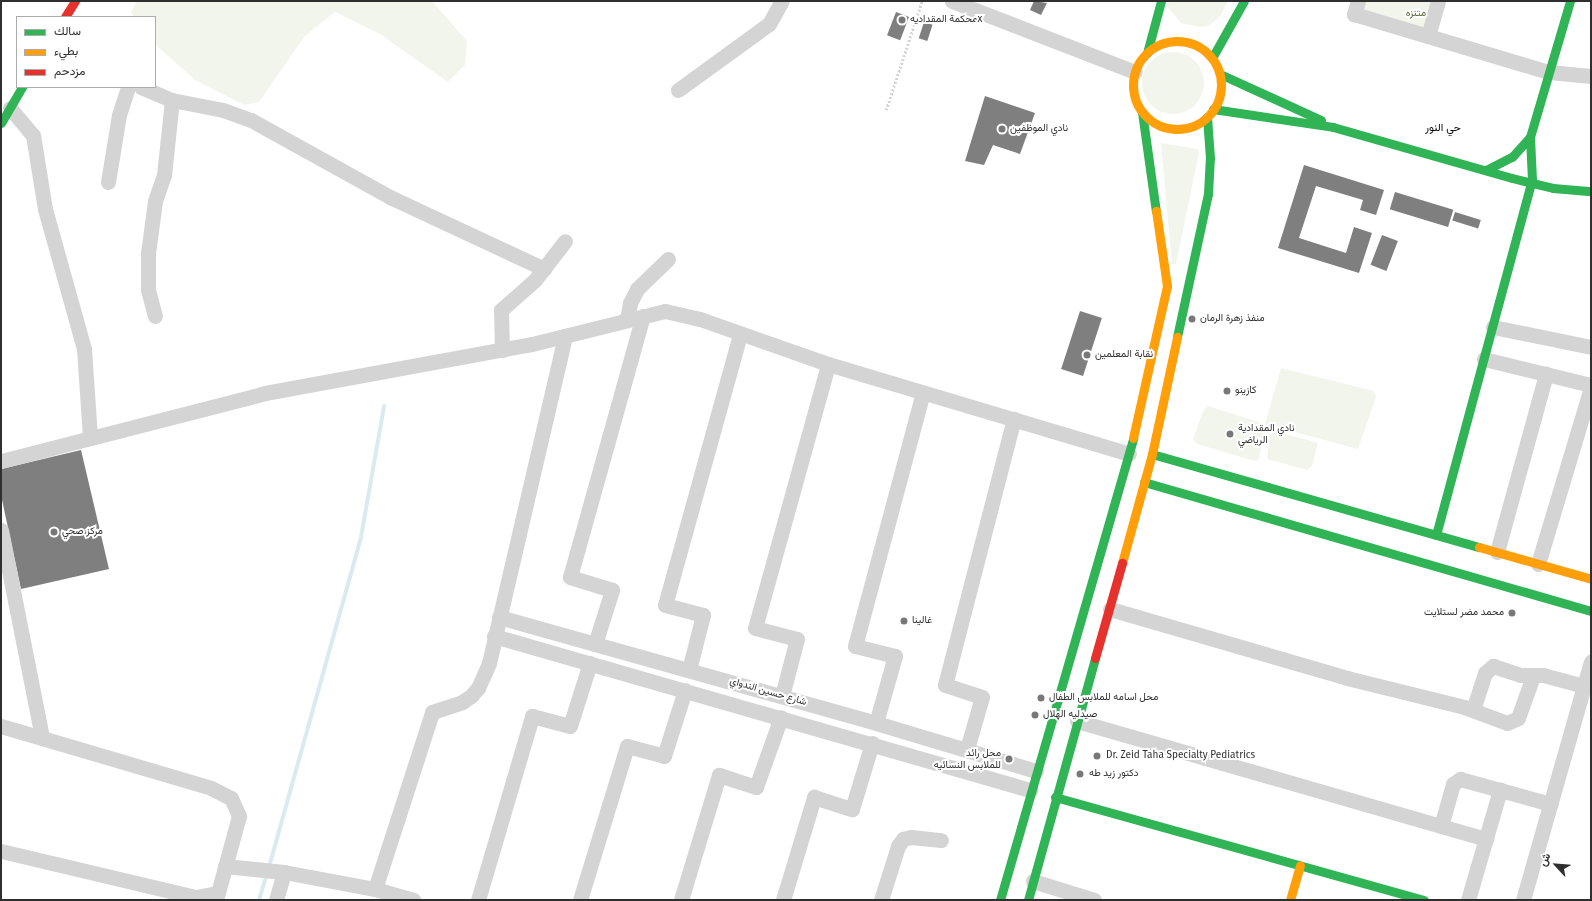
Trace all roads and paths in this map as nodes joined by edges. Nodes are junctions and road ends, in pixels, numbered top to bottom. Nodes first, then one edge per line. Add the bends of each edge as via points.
1 (75, 1) edge
2 (782, 1) edge
3 (922, 1) edge
4 (952, 1) edge
5 (1161, 1) edge
6 (1244, 1) edge
7 (1358, 1) edge
8 (1438, 1) edge
9 (1570, 1) edge
10 (66, 16) edge
11 (1428, 36) junction
12 (1147, 53) junction
13 (1212, 58) junction
14 (1135, 72) junction
15 (1550, 72) junction
16 (1220, 74) junction
17 (1591, 76) edge
18 (21, 88) edge
19 (128, 88) edge
20 (143, 88) edge
21 (678, 90) dead end
22 (172, 100) junction
23 (10, 108) junction
24 (886, 110) dead end
25 (1142, 112) junction
26 (1210, 113) junction
27 (1, 123) edge
28 (1334, 127) junction
29 (1530, 137) junction
30 (1486, 170) junction
31 (1532, 180) junction
32 (108, 182) dead end
33 (1591, 192) edge
34 (565, 241) dead end
35 (668, 259) dead end
36 (544, 269) junction
37 (155, 316) dead end
38 (642, 316) junction
39 (628, 319) junction
40 (1493, 327) junction
41 (740, 334) junction
42 (565, 336) junction
43 (1591, 348) edge
44 (502, 350) junction
45 (1484, 359) junction
46 (828, 364) junction
47 (1546, 374) junction
48 (1591, 386) edge
49 (923, 393) junction
50 (1014, 419) junction
51 (90, 436) junction
52 (1129, 454) junction
53 (1152, 454) junction
54 (1, 461) edge
55 (1144, 482) junction
56 (1, 530) edge
57 (1436, 535) junction
58 (1497, 552) junction
59 (1538, 564) junction
60 (1591, 579) edge
61 (1110, 609) junction
62 (1591, 611) edge
63 (499, 617) junction
64 (494, 636) junction
65 (596, 644) junction
66 (1591, 662) edge
67 (590, 663) junction
68 (689, 670) junction
69 (1533, 676) junction
70 (1584, 686) junction
71 (685, 690) junction
72 (782, 696) junction
73 (1473, 710) junction
74 (781, 717) junction
75 (1077, 721) junction
76 (876, 723) junction
77 (1, 726) edge
78 (42, 738) junction
79 (872, 744) junction
80 (966, 749) junction
81 (1036, 771) junction
82 (1030, 790) junction
83 (1500, 790) junction
84 (1055, 797) junction
85 (1551, 804) junction
86 (1441, 826) junction
87 (1486, 839) junction
88 (941, 840) dead end
89 (1, 851) edge
90 (1300, 865) junction
91 (232, 866) junction
92 (277, 872) junction
93 (1033, 882) junction
94 (375, 889) junction
95 (216, 897) edge
96 (276, 900) edge
97 (413, 900) edge
98 (478, 900) edge
99 (580, 900) edge
100 (681, 900) edge
101 (783, 900) edge
102 (881, 900) edge
103 (1000, 900) edge
104 (1028, 900) edge
105 (1094, 900) edge
106 (1290, 900) edge
107 (1424, 900) edge
108 (1468, 900) edge
109 (1523, 900) edge

1 - 10 street
2 - 21 street via 769,24
3 - 24 path
4 - 14 street
5 - 12 street
6 - 13 street
7 - 11 street via 1354,14
8 - 11 street
9 - 15 street
11 - 15 street
12 - 13 street via 1162,43 1180,41 1198,46
12 - 14 street
13 - 16 street
14 - 25 street via 1134,95
15 - 17 street
15 - 29 street
16 - 26 street via 1220,93
16 - 28 street
18 - 23 street
19 - 32 street via 119,115
20 - 22 street
22 - 36 street via 223,110 251,120 392,198
22 - 37 street via 164,175 155,201 148,253 148,289
23 - 27 street
23 - 51 street via 33,135 45,209 84,349
25 - 26 street via 1156,124 1174,129 1192,126
25 - 52 street via 1167,286
26 - 28 street
26 - 53 street via 1208,194
28 - 30 street
29 - 30 street via 1512,158
29 - 31 street
30 - 31 street
31 - 33 street via 1553,188
31 - 40 street
34 - 36 street
35 - 39 street via 638,290 630,303
36 - 44 street via 518,297 501,310
38 - 39 street
38 - 41 street via 665,311 700,319
38 - 65 street via 570,577 612,590
39 - 42 street
40 - 43 street
40 - 45 street
41 - 46 street
41 - 68 street via 665,605 703,615
42 - 44 street
42 - 63 street
44 - 51 street via 265,393
45 - 47 street
45 - 57 street
46 - 49 street
46 - 72 street via 755,628 798,639
47 - 48 street
47 - 58 street
48 - 59 street
49 - 50 street
49 - 76 street via 855,646 895,656
50 - 52 street
50 - 80 street via 945,685 982,698
51 - 54 street
52 - 81 street
53 - 55 street
53 - 57 street
55 - 61 street
55 - 62 street
56 - 78 street
57 - 58 street
58 - 59 street
59 - 60 street
61 - 73 street via 1347,678
61 - 75 street
63 - 64 street
63 - 65 street, شارع حسين الندواي
64 - 67 street, شارع حسين الندواي
64 - 94 street via 489,663 478,688 462,702 432,712
65 - 68 street, شارع حسين الندواي
66 - 70 street
67 - 71 street, شارع حسين الندواي
67 - 98 street via 570,726 532,716
68 - 72 street, شارع حسين الندواي
69 - 70 street via 1543,675
69 - 73 street via 1490,667 1485,673
69 - 73 street via 1518,718 1514,722
70 - 85 street
71 - 74 street, شارع حسين الندواي
71 - 99 street via 664,756 627,746
72 - 76 street, شارع حسين الندواي
74 - 79 street, شارع حسين الندواي
74 - 100 street via 756,787 719,775
75 - 84 street
75 - 86 street
76 - 80 street, شارع حسين الندواي
77 - 78 street
78 - 91 street via 211,788 231,798 239,816
79 - 82 street, شارع حسين الندواي
79 - 101 street via 852,809 814,797
80 - 81 street, شارع حسين الندواي
81 - 82 street
82 - 103 street
83 - 85 street
83 - 86 street via 1457,779
83 - 87 street
84 - 90 street
84 - 93 street
85 - 109 street
86 - 87 street
87 - 108 street
88 - 102 street via 911,837 903,839 898,846
89 - 95 street via 196,897
90 - 106 street
90 - 107 street
91 - 92 street
91 - 95 street
92 - 94 street
92 - 96 street
93 - 104 street
93 - 105 street
94 - 97 street

